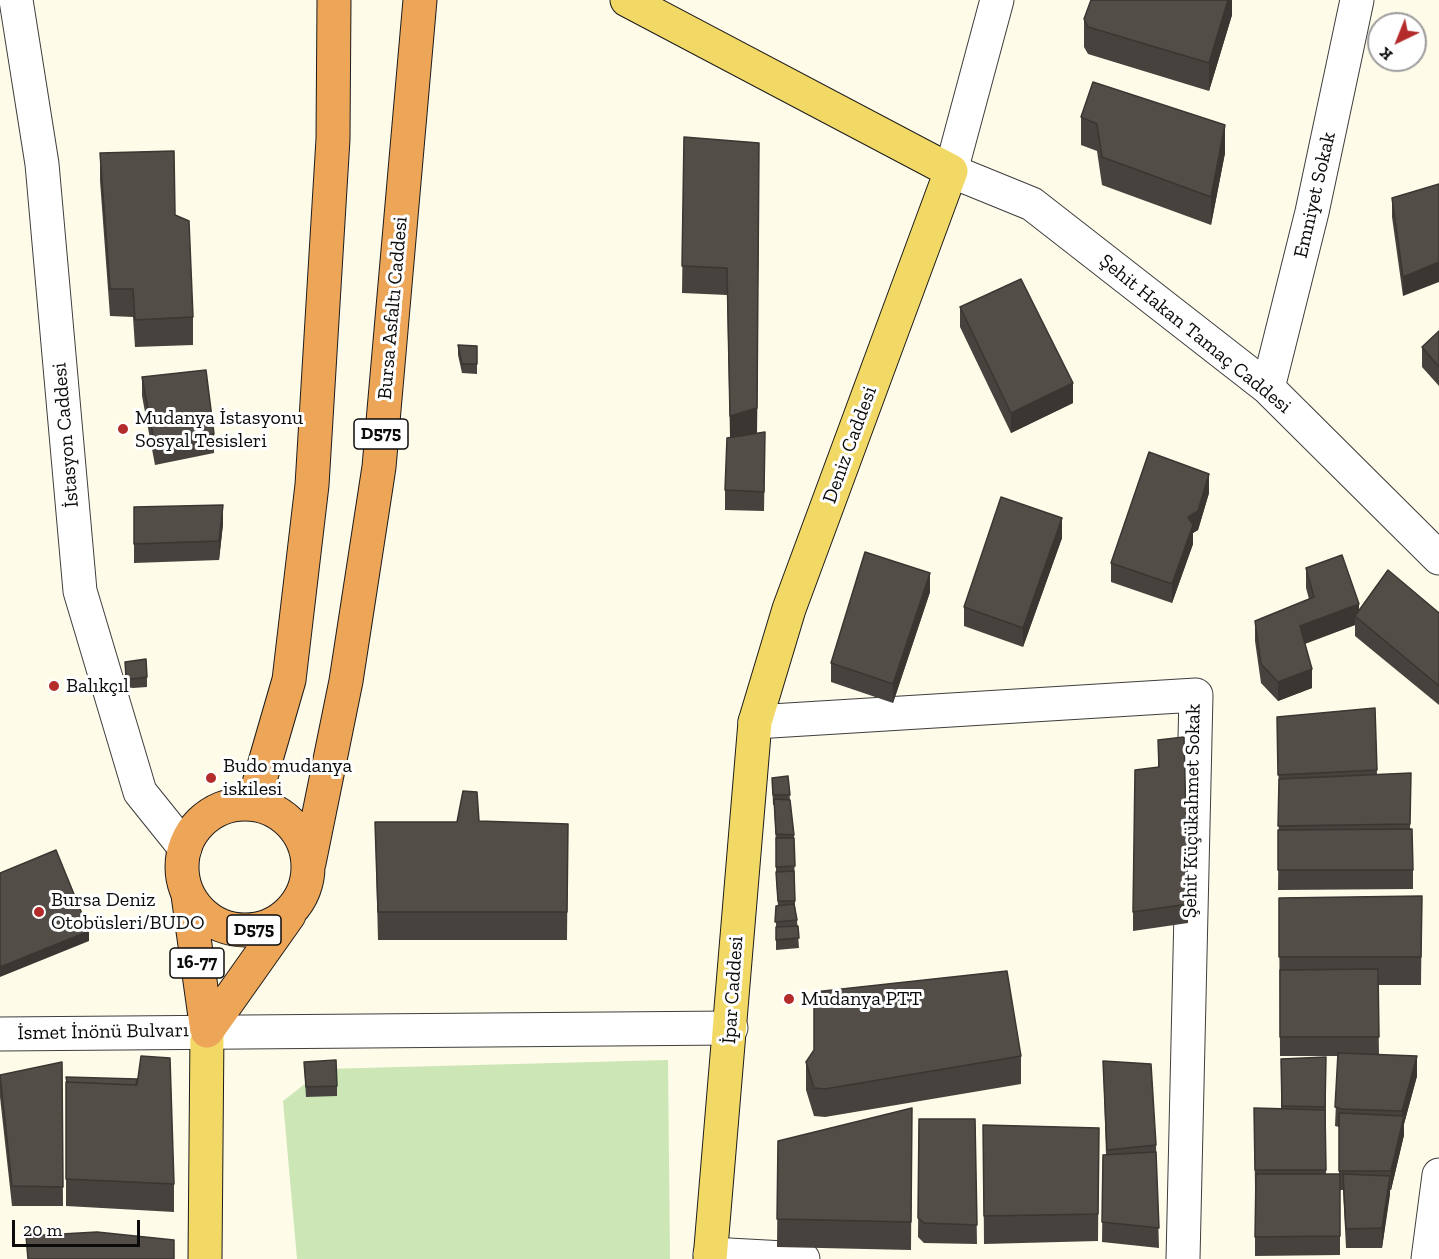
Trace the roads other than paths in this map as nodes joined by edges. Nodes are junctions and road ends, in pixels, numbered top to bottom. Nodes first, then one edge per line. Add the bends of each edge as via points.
1 (16, 0) edge
2 (334, 0) edge
3 (420, 0) edge
4 (627, 0) edge
5 (997, 0) edge
6 (1357, 0) edge
7 (951, 171) junction
8 (1268, 388) junction
9 (1439, 558) edge
10 (755, 722) junction
11 (254, 804) junction
12 (184, 848) junction
13 (309, 863) junction
14 (188, 895) junction
15 (295, 907) junction
16 (731, 1028) junction
17 (207, 1031) junction
18 (0, 1034) edge
19 (1439, 1175) edge
20 (710, 1256) edge
21 (205, 1259) edge
22 (803, 1259) edge
23 (1183, 1259) edge
24 (1428, 1259) edge

1 - 12 street, İstasyon Caddesi via 42,164 80,591 140,792
2 - 11 highway via 333,139 312,485 289,680
3 - 13 highway, Bursa Asfaltı Caddesi / D575 via 379,467 346,681
4 - 7 main road
5 - 7 street, Deniz Caddesi
6 - 8 street, Emniyet Sokak via 1312,212
7 - 8 street, Şehit Hakan Tamaç Caddesi via 1032,204
7 - 10 main road, Deniz Caddesi via 789,609
8 - 9 street, Şehit Hakan Tamaç Caddesi
10 - 16 main road, İpar Caddesi
10 - 23 street, Şehit Küçükahmet Sokak via 1196,695
11 - 12 highway via 231,805 211,814 195,828
11 - 13 highway via 275,810 292,824 304,842
12 - 14 highway, D575 via 183,880
13 - 15 highway, D575 via 308,879
14 - 15 highway, D575 via 201,913 218,925 239,931 260,930 279,922
14 - 17 highway, 16-77
15 - 17 highway
16 - 17 street, İsmet İnönü Bulvarı
16 - 20 main road, İpar Caddesi
17 - 18 street, İsmet İnönü Bulvarı
17 - 21 main road, 16-77
19 - 24 street
20 - 22 street

